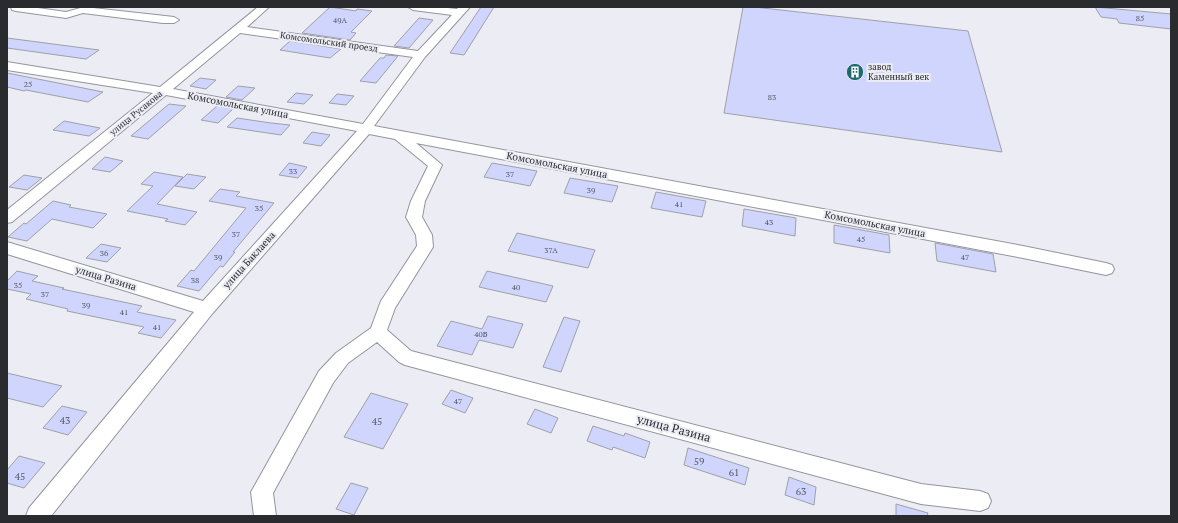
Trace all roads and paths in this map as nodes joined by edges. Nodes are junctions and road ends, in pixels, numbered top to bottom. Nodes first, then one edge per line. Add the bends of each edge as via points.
1 (264, 7) edge
2 (413, 7) edge
3 (14, 10) edge
4 (462, 10) edge
5 (174, 20) dead end
6 (238, 29) junction
7 (421, 55) junction
8 (7, 66) edge
9 (164, 91) junction
10 (365, 130) junction
11 (400, 136) junction
12 (448, 144) junction
13 (435, 165) junction
14 (7, 218) edge
15 (7, 248) edge
16 (1106, 269) dead end
17 (206, 309) junction
18 (378, 332) junction
19 (980, 501) dead end
20 (37, 516) edge
21 (265, 516) edge

1 - 6 street, улица Русакова
2 - 4 street
3 - 5 street via 66,15 83,10
4 - 7 street, улица Баклаева
6 - 7 street, Комсомольский проезд
6 - 9 street, улица Русакова
7 - 10 street, улица Баклаева
8 - 9 street, Комсомольская улица
9 - 10 street, Комсомольская улица
9 - 14 street, улица Русакова
10 - 11 street, Комсомольская улица
10 - 17 street, улица Баклаева
11 - 12 street, Комсомольская улица
11 - 13 street
12 - 13 street
12 - 16 street, Комсомольская улица
13 - 18 street via 414,217 424,235 425,247 387,306
15 - 17 street, улица Разина
17 - 20 street, улица Баклаева
18 - 19 street, улица Разина via 405,357 921,494
18 - 21 street via 342,358 326,378 262,492

